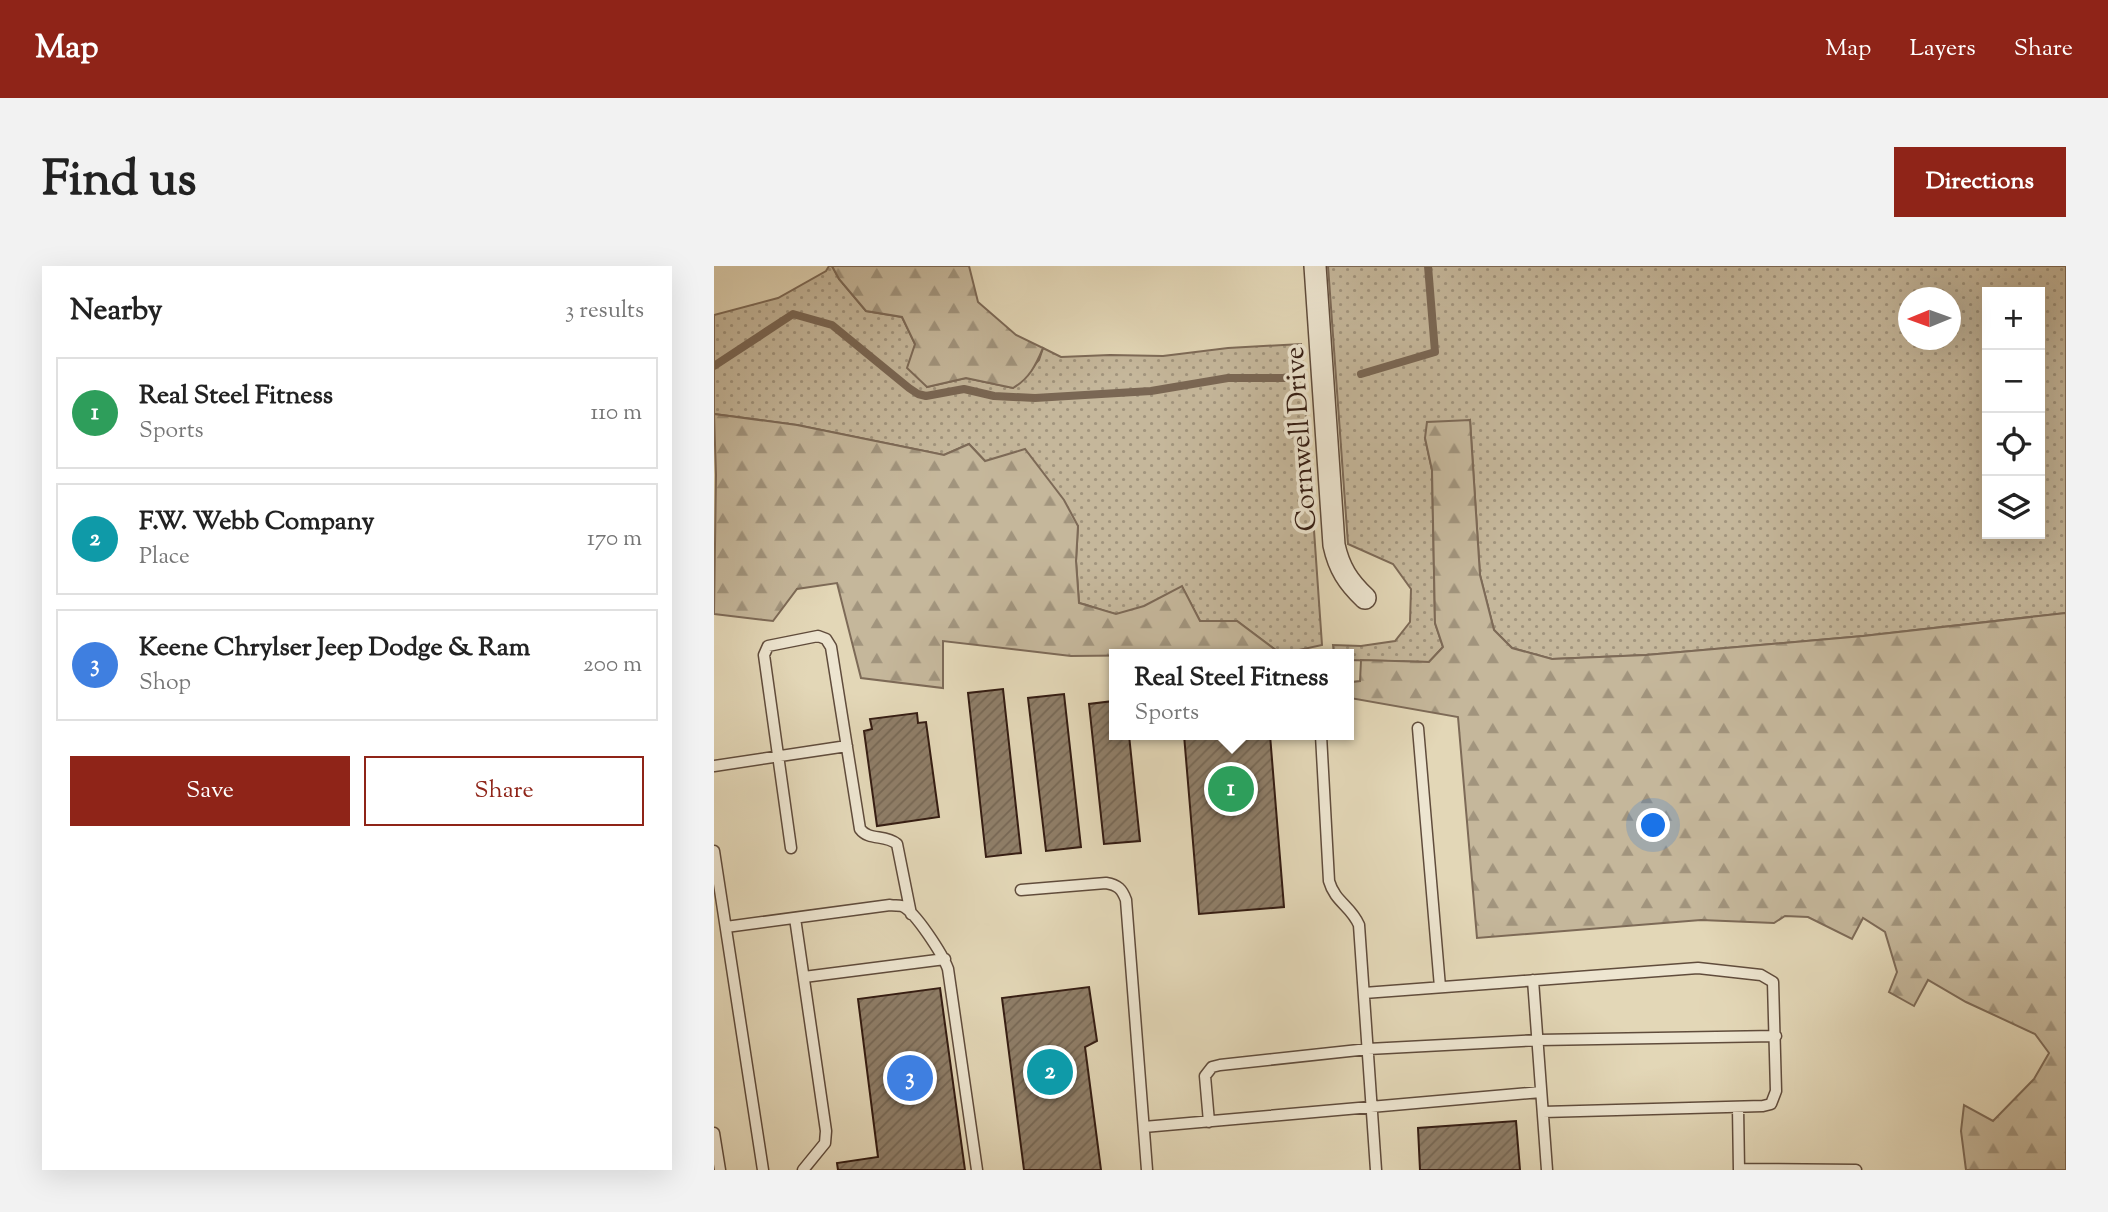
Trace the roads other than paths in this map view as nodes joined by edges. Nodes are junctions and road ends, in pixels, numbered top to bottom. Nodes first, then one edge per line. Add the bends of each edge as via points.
1 (1315, 266) edge
2 (1365, 598) dead end
3 (1418, 728) dead end
4 (1321, 740) edge
5 (847, 746) junction
6 (778, 755) junction
7 (714, 765) edge
8 (791, 848) dead end
9 (714, 851) edge
10 (1021, 890) dead end
11 (718, 901) edge
12 (911, 914) junction
13 (795, 918) junction
14 (726, 927) junction
15 (945, 959) junction
16 (804, 977) junction
17 (1533, 980) junction
18 (1440, 987) junction
19 (1364, 993) junction
20 (1776, 1036) junction
21 (1538, 1040) junction
22 (1368, 1049) junction
23 (1541, 1092) junction
24 (1372, 1107) junction
25 (1738, 1107) junction
26 (1543, 1112) junction
27 (1209, 1122) junction
28 (1144, 1127) junction
29 (714, 1133) edge
30 (720, 1170) edge
31 (763, 1170) edge
32 (803, 1170) edge
33 (977, 1170) edge
34 (1147, 1170) edge
35 (1376, 1170) edge
36 (1547, 1170) edge
37 (1739, 1170) edge
38 (1782, 1170) edge
39 (1856, 1170) edge

1 - 2 street, Cornwell Drive via 1334,545 1349,583
3 - 18 lane
4 - 19 lane via 1329,881 1335,897 1359,925
5 - 6 lane
5 - 6 lane via 831,647 818,636 765,650
5 - 12 lane via 860,829 865,835 897,844
6 - 7 lane
6 - 8 lane
9 - 11 lane
10 - 28 lane via 1106,883 1123,889
11 - 14 lane
12 - 13 lane via 902,906 890,905
12 - 15 lane
13 - 14 lane
13 - 16 lane
14 - 31 lane
15 - 16 lane
15 - 33 lane
16 - 32 lane via 826,1131 825,1143
17 - 18 lane
17 - 20 lane via 1698,968 1761,975 1775,988
17 - 21 lane
18 - 19 lane
19 - 22 lane
20 - 21 lane
20 - 25 lane via 1775,1099 1763,1106
21 - 22 lane
21 - 23 lane
22 - 24 lane
22 - 27 lane via 1212,1067 1205,1076
23 - 24 lane
23 - 26 lane
24 - 27 lane
24 - 35 lane
25 - 26 lane
25 - 37 lane
26 - 36 lane
27 - 28 lane
28 - 34 lane
29 - 30 lane
37 - 38 lane
38 - 39 lane

